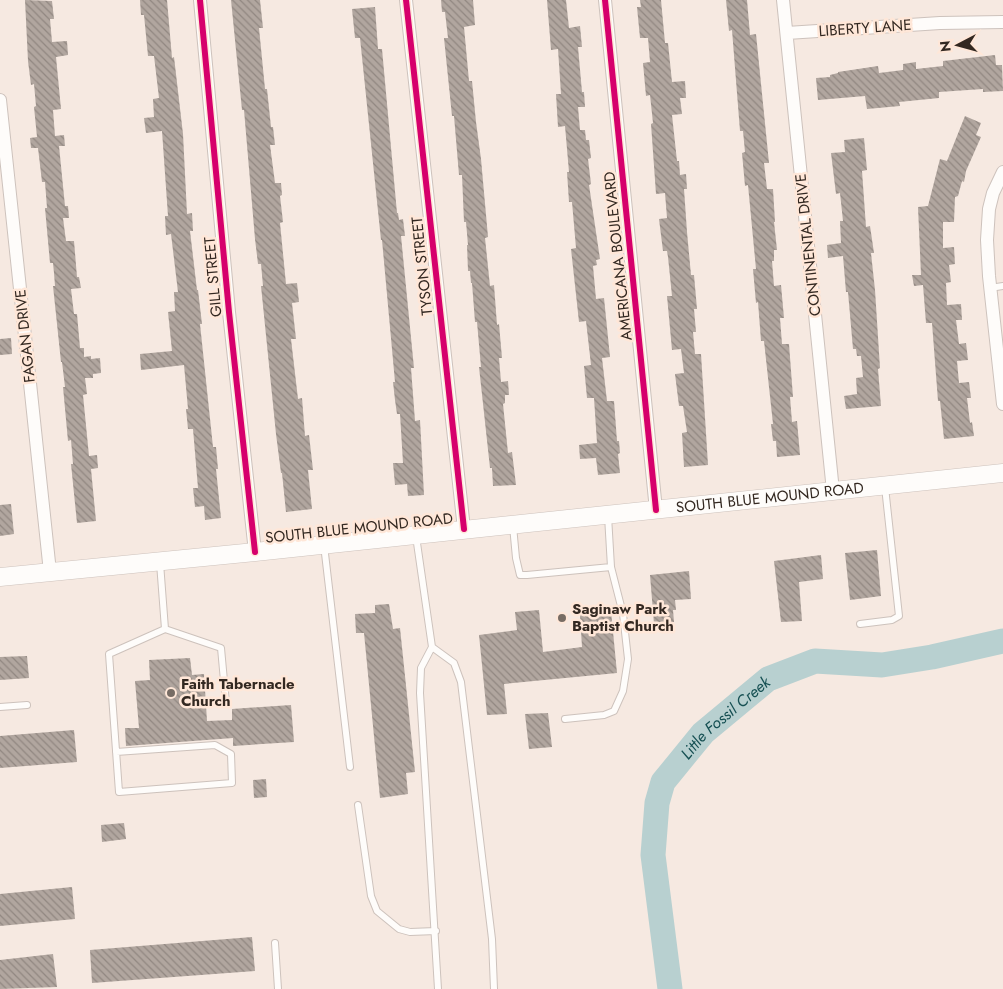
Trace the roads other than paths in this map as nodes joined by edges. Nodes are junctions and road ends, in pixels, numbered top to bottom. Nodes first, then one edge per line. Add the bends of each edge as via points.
1 (200, 0) edge
2 (406, 0) edge
3 (605, 0) edge
4 (783, 0) edge
5 (1003, 22) edge
6 (786, 33) junction
7 (0, 100) edge
8 (1003, 172) edge
9 (997, 287) edge
10 (1003, 404) edge
11 (1003, 473) edge
12 (885, 486) junction
13 (833, 491) junction
14 (656, 510) junction
15 (608, 515) junction
16 (513, 524) junction
17 (464, 529) junction
18 (415, 534) junction
19 (324, 544) junction
20 (255, 552) junction
21 (160, 561) junction
22 (611, 567) junction
23 (50, 572) junction
24 (0, 577) edge
25 (860, 624) dead end
26 (165, 629) junction
27 (432, 647) junction
28 (226, 703) dead end
29 (27, 705) dead end
30 (0, 707) edge
31 (565, 719) dead end
32 (116, 752) junction
33 (350, 767) dead end
34 (358, 805) dead end
35 (436, 931) junction
36 (275, 943) dead end
37 (278, 989) edge
38 (438, 989) edge
39 (494, 989) edge

1 - 20 street, GILL STREET
2 - 17 street, TYSON STREET
3 - 14 street, AMERICANA BOULEVARD
4 - 6 street, CONTINENTAL DRIVE
5 - 6 street, LIBERTY LANE
6 - 13 street, CONTINENTAL DRIVE
7 - 23 street, FAGAN DRIVE
8 - 9 street via 988,216 987,240
9 - 10 street
11 - 12 main road, SOUTH BLUE MOUND ROAD
12 - 13 main road, SOUTH BLUE MOUND ROAD
12 - 25 lane via 899,616 892,620
13 - 14 main road, SOUTH BLUE MOUND ROAD
14 - 15 main road, SOUTH BLUE MOUND ROAD
15 - 16 main road, SOUTH BLUE MOUND ROAD
15 - 22 lane
16 - 17 main road, SOUTH BLUE MOUND ROAD
16 - 22 lane via 520,575
17 - 18 main road, SOUTH BLUE MOUND ROAD
18 - 19 main road, SOUTH BLUE MOUND ROAD
18 - 27 lane
19 - 20 main road, SOUTH BLUE MOUND ROAD
19 - 33 lane
20 - 21 main road, SOUTH BLUE MOUND ROAD
21 - 23 main road, SOUTH BLUE MOUND ROAD
21 - 26 lane
22 - 31 lane via 623,614 628,659 623,690 614,710 604,715
23 - 24 main road, SOUTH BLUE MOUND ROAD
26 - 28 lane via 221,648
26 - 32 lane via 109,654
27 - 35 lane via 421,668 420,693
27 - 39 lane via 454,663 461,682 492,939
29 - 30 lane
32 - 32 lane via 119,792 232,783 232,754 215,745
34 - 35 lane via 371,896 377,911 399,928 410,932
35 - 38 lane
36 - 37 lane

